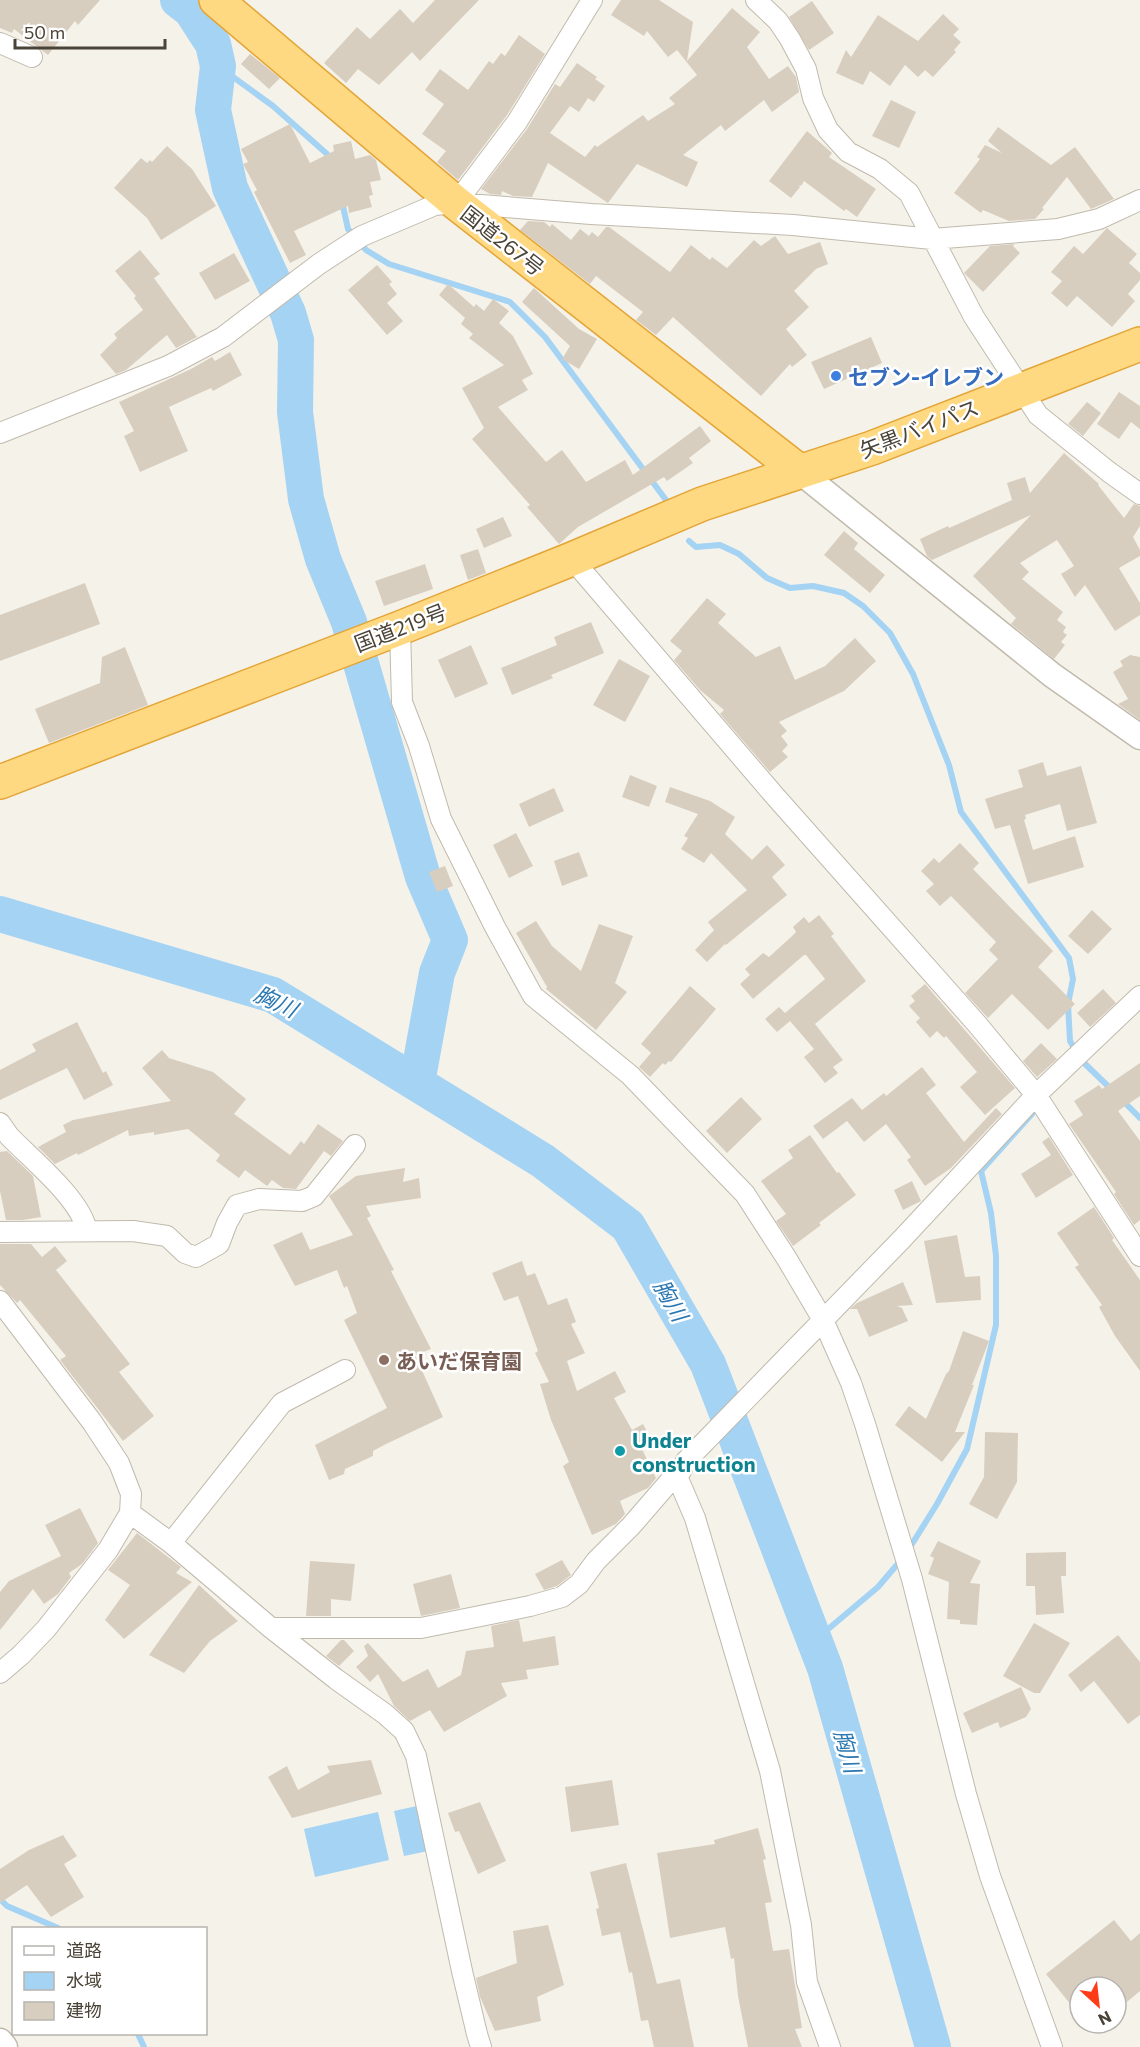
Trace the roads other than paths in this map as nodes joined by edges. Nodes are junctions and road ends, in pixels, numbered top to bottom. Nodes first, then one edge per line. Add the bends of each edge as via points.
1 (216, 0) edge
2 (592, 0) edge
3 (756, 0) edge
4 (0, 43) edge
5 (32, 57) dead end
6 (1140, 200) edge
7 (456, 203) junction
8 (932, 239) junction
9 (1140, 344) edge
10 (1020, 389) junction
11 (0, 433) edge
12 (799, 471) junction
13 (1140, 494) edge
14 (572, 560) junction
15 (388, 632) junction
16 (1140, 737) edge
17 (2, 781) edge
18 (1140, 996) edge
19 (1036, 1095) junction
20 (0, 1123) edge
21 (355, 1144) dead end
22 (87, 1231) junction
23 (0, 1232) edge
24 (1140, 1256) edge
25 (0, 1301) edge
26 (818, 1326) junction
27 (345, 1371) dead end
28 (681, 1467) junction
29 (130, 1513) junction
30 (171, 1544) junction
31 (271, 1628) junction
32 (0, 1673) edge
33 (0, 2041) edge
34 (5, 2047) edge
35 (482, 2047) edge
36 (830, 2047) edge
37 (1052, 2047) edge

1 - 7 highway, 国道267号
2 - 7 street via 517,122
3 - 8 street via 790,39 806,69 813,98 828,130 848,152 880,169 909,193
4 - 5 street
6 - 8 street via 1099,219 1058,230
7 - 8 street via 793,225
7 - 11 street via 435,205 356,240 223,337 168,366
7 - 12 highway, 国道267号
8 - 10 street via 974,317
9 - 10 highway, 矢黒バイパス
10 - 12 highway, 矢黒バイパス via 872,448
10 - 13 street via 1038,415
12 - 14 highway, 国道219号 via 702,504
12 - 16 street via 1052,675
14 - 15 highway, 国道219号
14 - 19 street
15 - 17 highway, 国道219号
15 - 26 street via 402,702 441,819 533,996 630,1075 745,1194 787,1259
18 - 19 street
19 - 24 street
19 - 26 street
20 - 22 street via 75,1204
21 - 22 street via 314,1196 302,1201 259,1198 237,1205 219,1244 196,1257 185,1253 167,1236
22 - 23 street
25 - 29 street via 119,1463 131,1494
26 - 28 street
26 - 37 street via 851,1383 865,1424 912,1579 990,1876
27 - 30 street via 282,1403
28 - 31 street via 579,1584 562,1597 421,1628
28 - 36 street via 770,1771 801,1925 807,1982
29 - 30 street
29 - 32 street via 108,1550 46,1629
30 - 31 street
31 - 35 street via 385,1714 404,1731 417,1756
33 - 34 street

